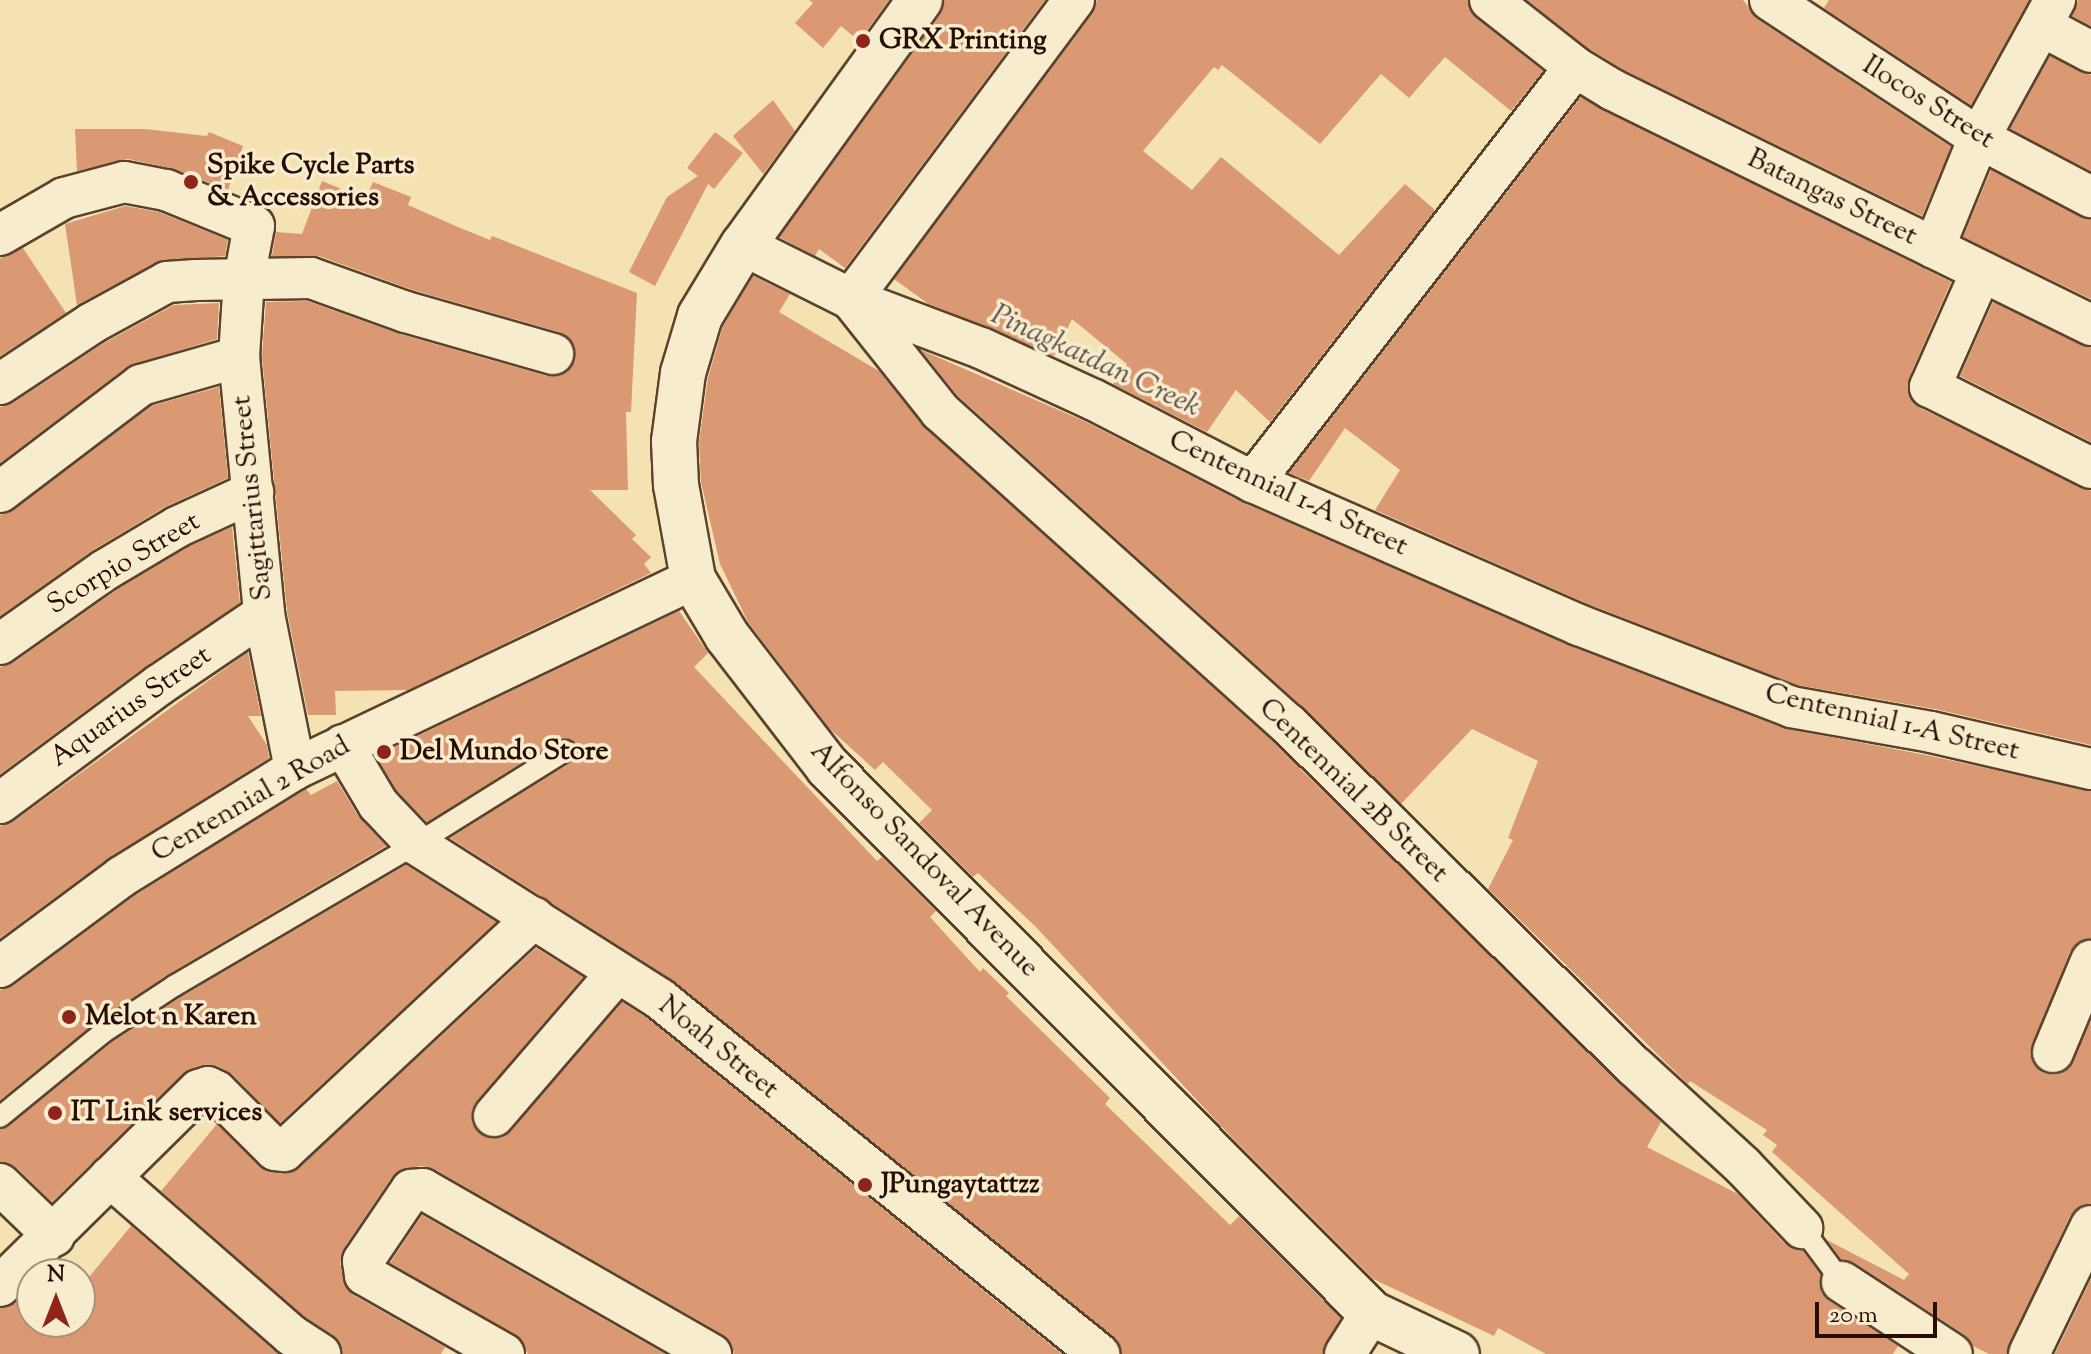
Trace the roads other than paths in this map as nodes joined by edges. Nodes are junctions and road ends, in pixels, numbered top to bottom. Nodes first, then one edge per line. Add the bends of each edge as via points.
1 (920, 0) edge
2 (1074, 0) edge
3 (1490, 0) edge
4 (1795, 7) edge
5 (2048, 13) edge
6 (2091, 52) edge
7 (1575, 67) junction
8 (1979, 138) junction
9 (2091, 197) edge
10 (0, 235) edge
11 (743, 245) junction
12 (1934, 248) junction
13 (1981, 272) junction
14 (244, 279) junction
15 (851, 299) junction
16 (2091, 325) edge
17 (553, 354) dead end
18 (239, 357) junction
19 (0, 384) edge
20 (2091, 468) edge
21 (1253, 482) junction
22 (0, 492) edge
23 (253, 492) junction
24 (693, 579) junction
25 (264, 614) junction
26 (0, 644) edge
27 (343, 745) junction
28 (565, 751) dead end
29 (295, 769) junction
30 (2091, 769) edge
31 (0, 803) edge
32 (416, 844) junction
33 (534, 918) junction
34 (2091, 961) edge
35 (0, 967) edge
36 (617, 973) junction
37 (2053, 1052) dead end
38 (494, 1116) dead end
39 (0, 1117) edge
40 (110, 1177) junction
41 (0, 1184) edge
42 (2091, 1226) edge
43 (1802, 1228) joint
44 (54, 1236) junction
45 (1842, 1282) joint
46 (0, 1286) edge
47 (1371, 1313) junction
48 (320, 1354) edge
49 (504, 1354) edge
50 (711, 1354) edge
51 (1099, 1354) edge
52 (1345, 1354) edge
53 (1457, 1354) edge
54 (1952, 1354) edge
55 (2029, 1354) edge

1 - 11 main road, Alfonso Sandoval Avenue
2 - 15 street
3 - 7 street, Batangas Street
4 - 8 street, Ilocos Street
5 - 6 street
5 - 8 street
7 - 12 street, Batangas Street
7 - 21 street
8 - 9 street, Ilocos Street
8 - 12 street
10 - 14 street, Sagittarius Street via 64,198 124,182 166,190 254,226
11 - 15 street, Centennial 2B Street
11 - 24 main road, Alfonso Sandoval Avenue via 700,316 683,373 674,441 676,485
12 - 13 street, Batangas Street
13 - 16 street, Batangas Street
13 - 20 street via 1930,387
14 - 17 street via 311,278 420,317
14 - 18 street, Sagittarius Street
14 - 19 street via 167,282 92,323
15 - 21 street, Centennial 1-A Street via 995,355
15 - 43 street, Centennial 2B Street via 940,411 1288,724
18 - 22 street via 141,385
18 - 23 street, Sagittarius Street
21 - 30 street, Centennial 1-A Street via 1579,625 1791,707
23 - 25 street, Sagittarius Street
23 - 26 street, Scorpio Street via 177,527 105,570
24 - 27 street, Centennial 2 Road
24 - 47 main road, Alfonso Sandoval Avenue via 727,636 828,767
25 - 29 street, Sagittarius Street
25 - 31 street, Aquarius Street
27 - 29 street, Centennial 2 Road
27 - 32 street, Noah Street via 378,804
28 - 32 lane
29 - 35 street, Centennial 2 Road via 121,877
32 - 33 street, Noah Street
32 - 39 lane via 174,986 104,1032
33 - 36 street, Noah Street
33 - 40 street via 284,1151 275,1150 208,1087
34 - 37 street
36 - 38 street
36 - 51 street, Noah Street via 660,999
40 - 44 street
40 - 48 street via 291,1335
41 - 44 street
42 - 55 street
43 - 45 lane, Centennial 2B Street
44 - 46 street
45 - 54 street, Centennial 2B Street
47 - 52 street
47 - 53 main road, Alfonso Sandoval Avenue
49 - 50 street via 365,1275 363,1261 411,1190 423,1189

